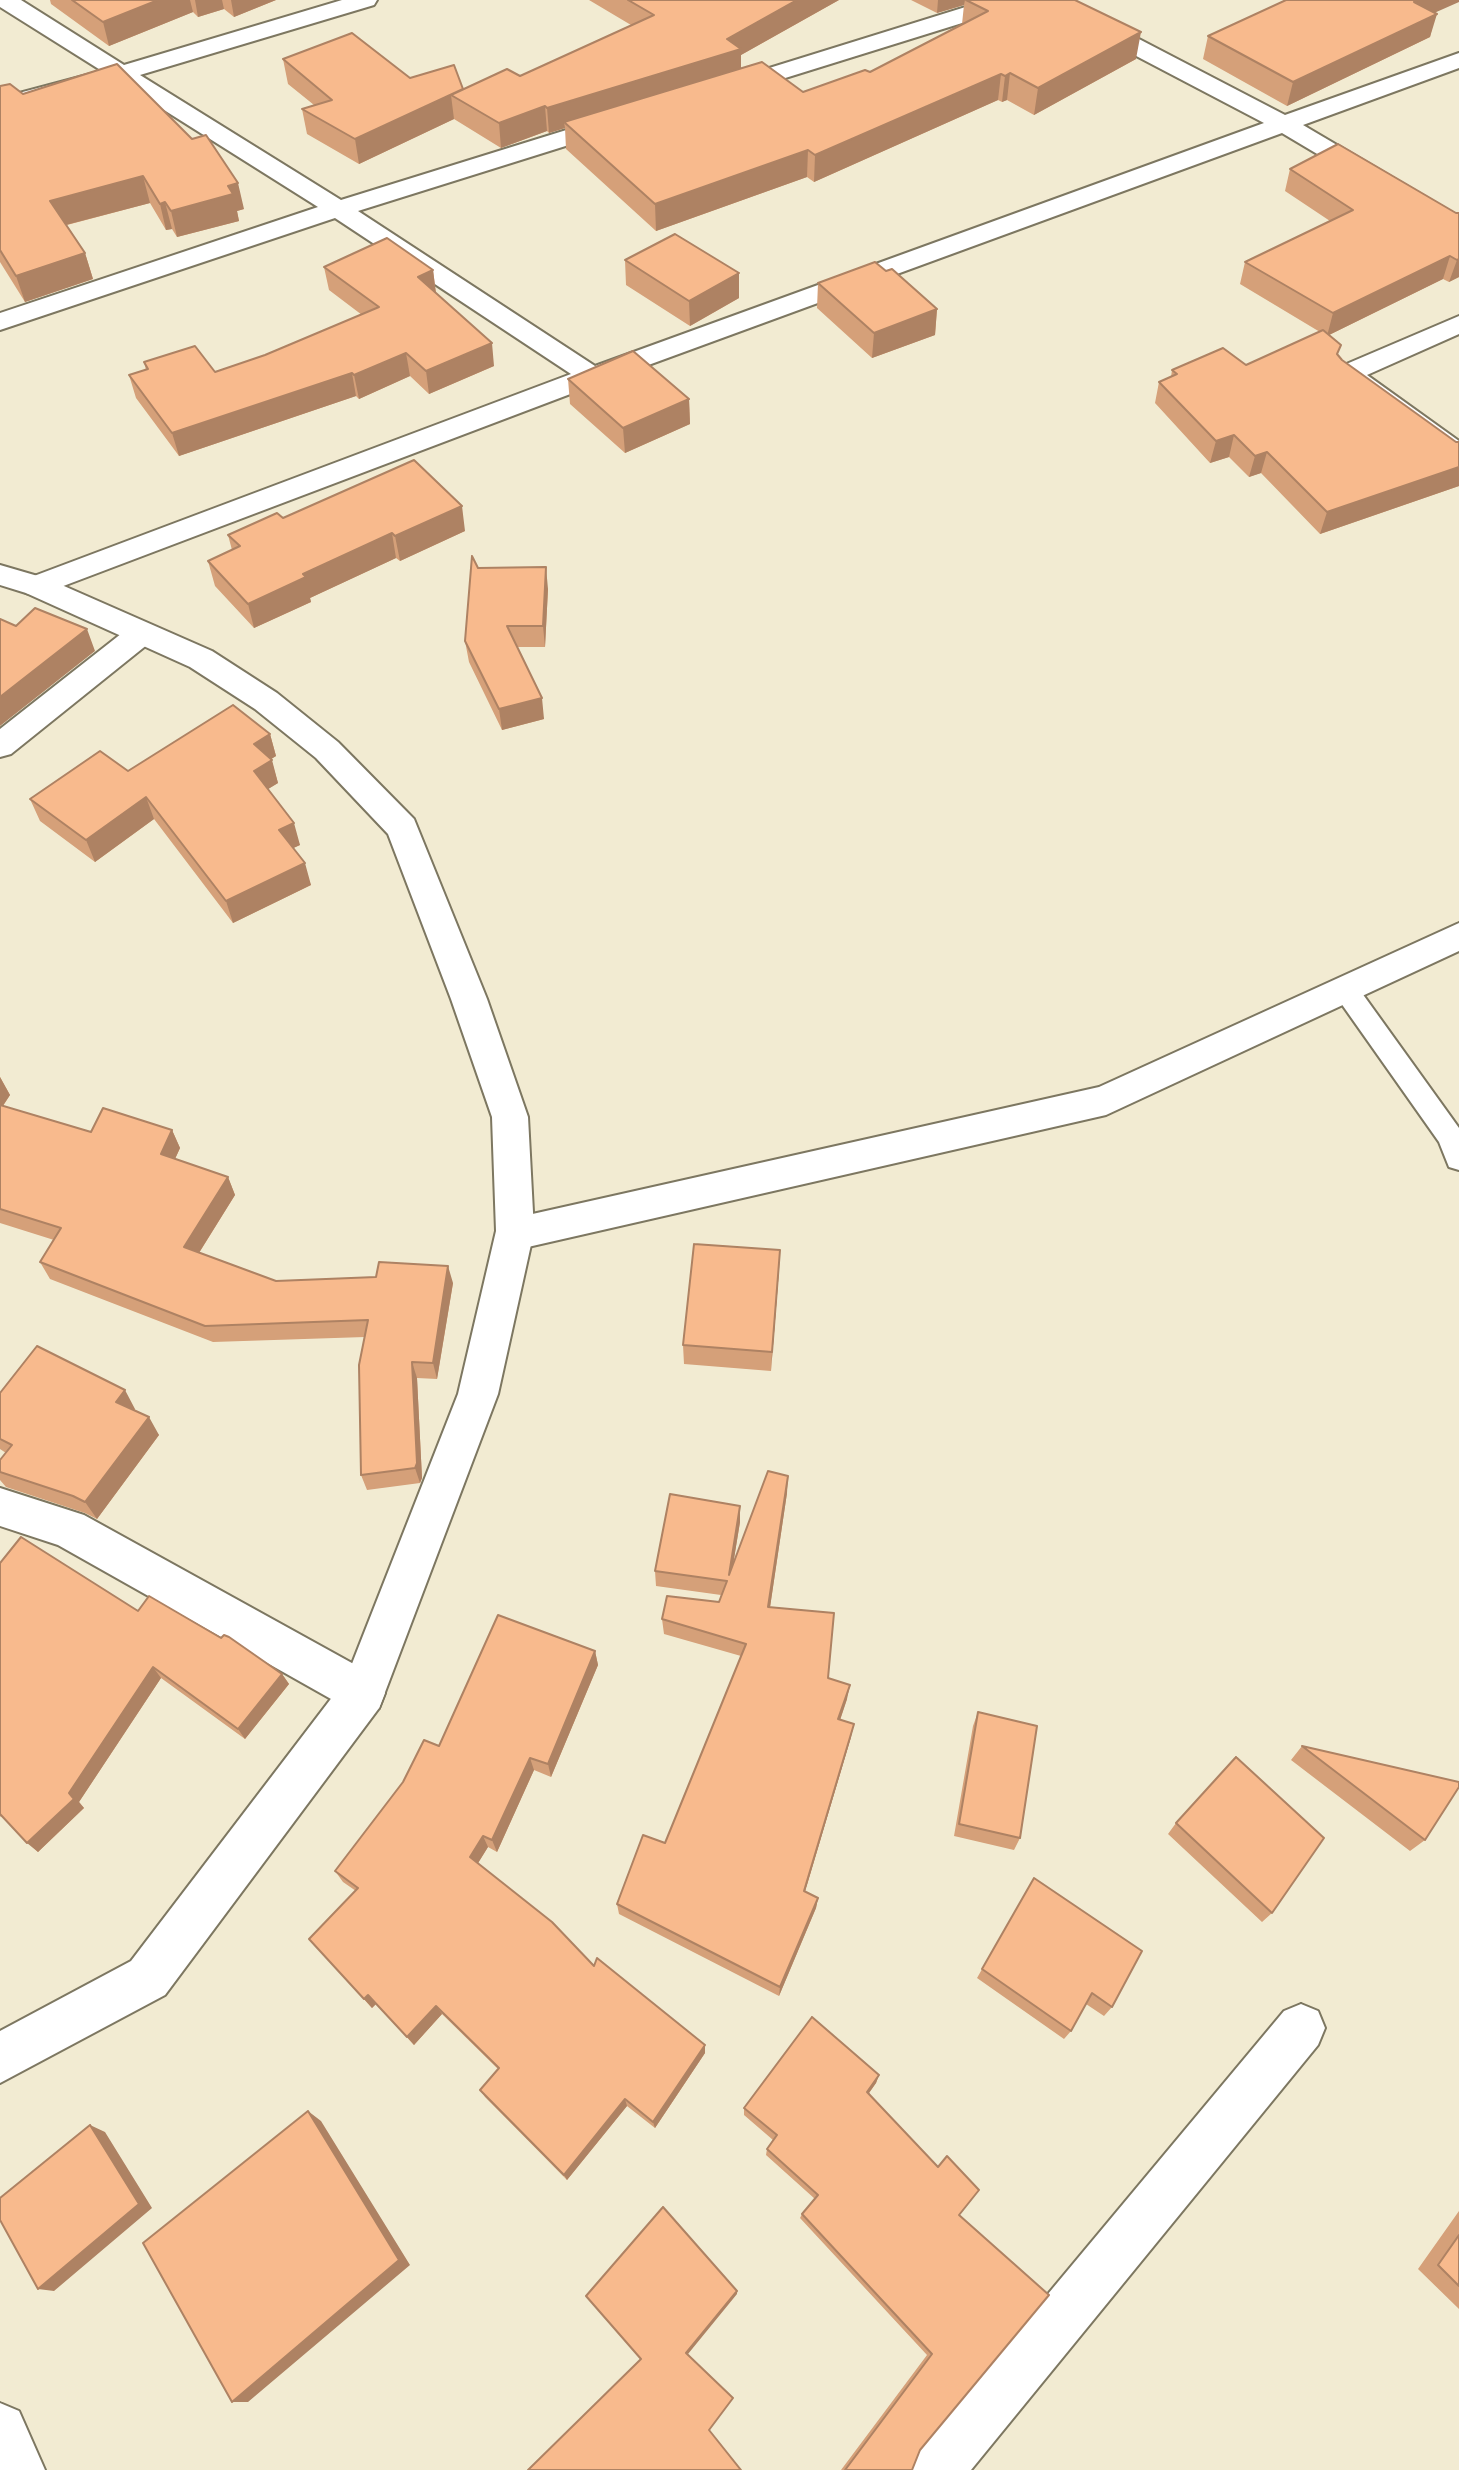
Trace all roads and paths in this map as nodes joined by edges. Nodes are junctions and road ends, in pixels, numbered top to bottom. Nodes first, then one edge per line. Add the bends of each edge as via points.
1 (5, 0) edge
2 (366, 0) edge
3 (1012, 0) edge
4 (1046, 0) edge
5 (1459, 60) edge
6 (121, 73) junction
7 (708, 94) edge
8 (0, 105) edge
9 (642, 115) edge
10 (1286, 125) junction
11 (338, 209) junction
12 (1459, 228) edge
13 (0, 322) edge
14 (1459, 324) edge
15 (592, 376) junction
16 (1459, 455) edge
17 (0, 575) edge
18 (37, 586) junction
19 (142, 633) junction
20 (0, 746) edge
21 (1459, 936) edge
22 (1345, 989) junction
23 (1459, 1159) edge
24 (515, 1231) junction
25 (0, 1507) edge
26 (363, 1693) junction
27 (1301, 2028) dead end
28 (0, 2058) edge
29 (0, 2430) edge
30 (18, 2470) edge
31 (936, 2470) edge

1 - 6 street
2 - 6 street
3 - 7 street
4 - 10 street
5 - 10 street
6 - 8 street
6 - 11 street
9 - 11 street
10 - 12 street
10 - 15 street
11 - 13 street
11 - 15 street
14 - 16 street via 1347,374
15 - 18 street
17 - 18 street
18 - 19 street
19 - 20 street
19 - 24 street via 201,659 266,701 327,750 402,828 510,1117
21 - 22 street
22 - 23 lane via 1450,1137
22 - 24 street via 1107,1100
24 - 26 street via 478,1394
25 - 26 street via 69,1529
26 - 28 street via 148,1978
27 - 31 street
29 - 30 street

